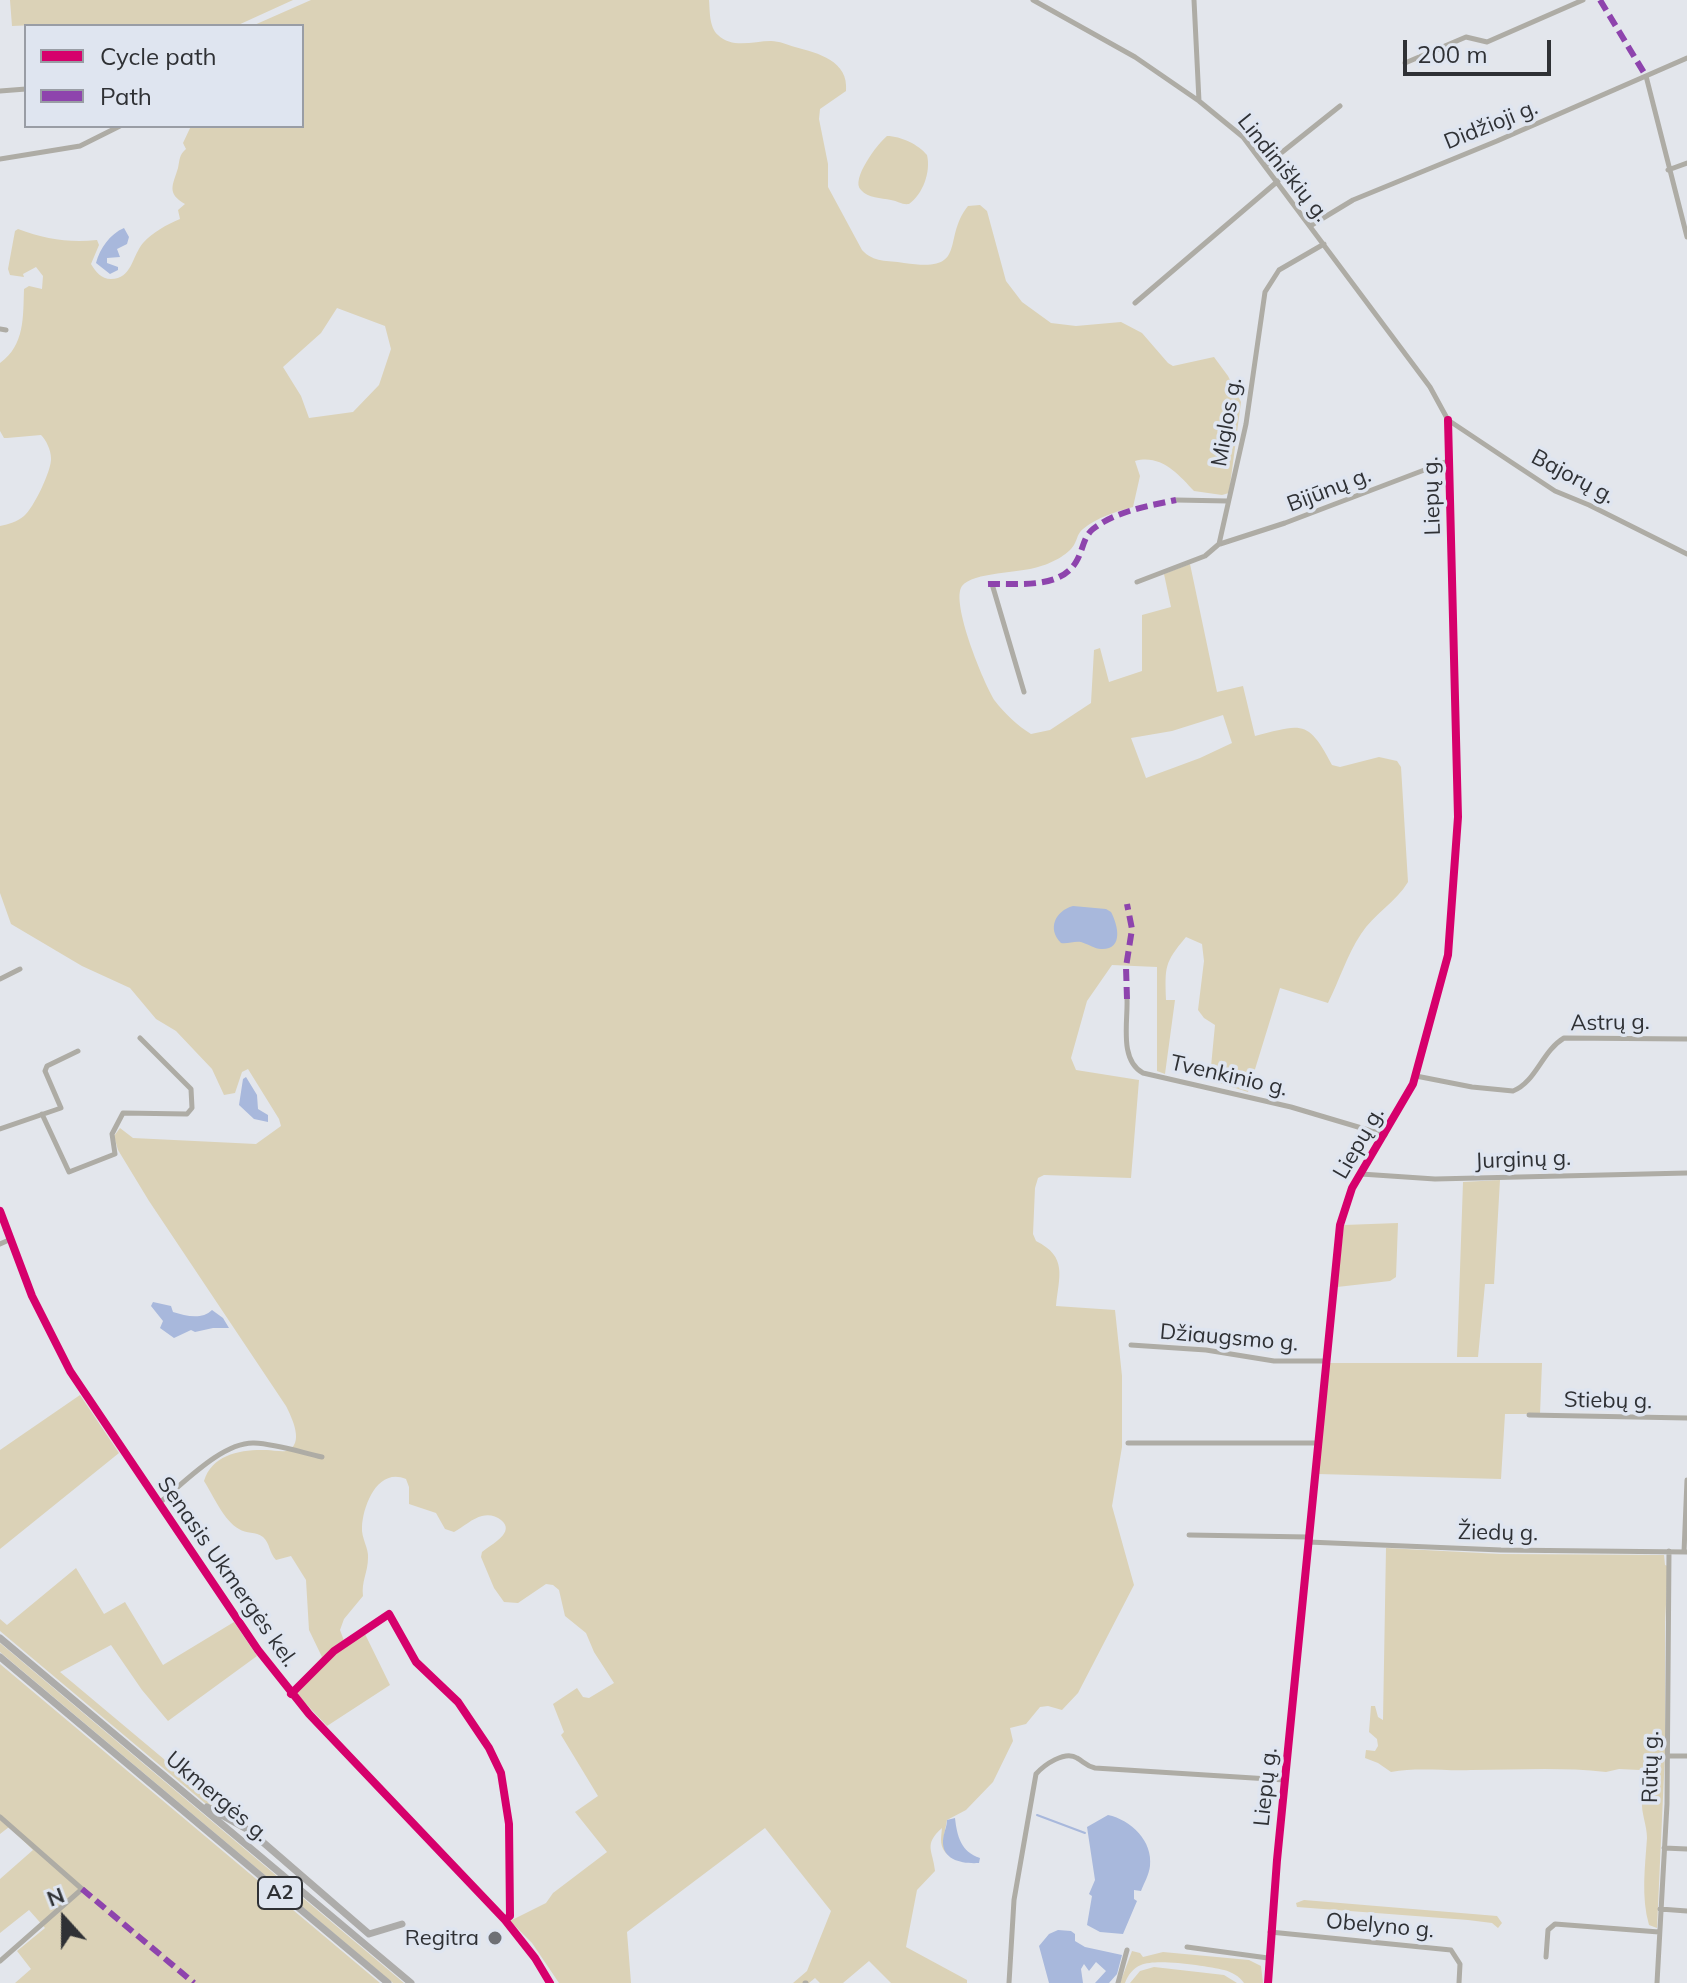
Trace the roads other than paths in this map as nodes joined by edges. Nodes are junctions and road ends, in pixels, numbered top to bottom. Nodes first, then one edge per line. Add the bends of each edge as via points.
1 (1033, 0) edge
2 (1194, 0) edge
3 (1583, 0) edge
4 (1687, 58) edge
5 (1405, 63) dead end
6 (1646, 76) junction
7 (24, 89) edge
8 (0, 91) edge
9 (1199, 101) junction
10 (1340, 106) dead end
11 (116, 128) edge
12 (0, 159) edge
13 (1687, 163) edge
14 (1266, 165) junction
15 (1668, 170) junction
16 (1278, 181) junction
17 (1310, 226) junction
18 (1687, 237) edge
19 (1324, 244) junction
20 (1135, 303) dead end
21 (1448, 420) junction
22 (1448, 461) junction
23 (1176, 500) dead end
24 (1228, 501) junction
25 (1219, 544) junction
26 (1687, 554) edge
27 (1137, 582) dead end
28 (992, 584) dead end
29 (1024, 692) dead end
30 (20, 969) dead end
31 (0, 979) edge
32 (1127, 999) dead end
33 (140, 1038) dead end
34 (1687, 1039) edge
35 (78, 1051) dead end
36 (1416, 1076) junction
37 (42, 1114) junction
38 (0, 1129) edge
39 (1385, 1135) junction
40 (1687, 1173) edge
41 (1361, 1174) junction
42 (0, 1211) edge
43 (9, 1240) junction
44 (0, 1244) edge
45 (1131, 1345) dead end
46 (1325, 1361) junction
47 (1529, 1415) dead end
48 (1687, 1418) edge
49 (1128, 1443) dead end
50 (1317, 1443) junction
51 (322, 1457) dead end
52 (1687, 1480) edge
53 (158, 1504) junction
54 (1189, 1535) dead end
55 (1308, 1540) junction
56 (1669, 1551) junction
57 (1685, 1552) edge
58 (0, 1638) edge
59 (0, 1657) edge
60 (291, 1694) junction
61 (1667, 1756) junction
62 (1687, 1756) edge
63 (1285, 1780) junction
64 (181, 1790) junction
65 (0, 1817) edge
66 (1664, 1848) junction
67 (1687, 1849) edge
68 (1660, 1909) junction
69 (1687, 1911) edge
70 (505, 1920) junction
71 (402, 1924) dead end
72 (1270, 1932) junction
73 (1659, 1932) junction
74 (1187, 1947) dead end
75 (1127, 1950) dead end
76 (1546, 1957) dead end
77 (1268, 1958) junction
78 (0, 1961) edge
79 (388, 1983) edge
80 (411, 1983) edge
81 (550, 1983) edge
82 (1009, 1983) edge
83 (1118, 1983) edge
84 (1267, 1983) edge
85 (1459, 1983) edge
86 (1657, 1983) edge

1 - 9 street, Lindiniškių g. via 1119,47
2 - 9 street
3 - 5 street via 1487,42 1466,37
4 - 6 street, Didžioji g.
6 - 15 street
6 - 17 street, Didžioji g. via 1353,200
7 - 8 street
9 - 14 street, Lindiniškių g. via 1243,137
10 - 14 street
11 - 12 street via 80,146
13 - 15 street
14 - 16 street, Lindiniškių g.
15 - 18 street
16 - 17 street, Lindiniškių g.
16 - 20 street
17 - 19 street, Lindiniškių g.
19 - 21 street, Lindiniškių g. via 1430,387
19 - 24 street, Miglos g. via 1279,270 1265,292 1246,424
21 - 22 street, Liepų g.
21 - 26 street, Bajorų g. via 1555,491
22 - 25 street, Bijūnų g.
22 - 36 street, Liepų g. via 1457,825 1448,955
23 - 24 street
24 - 25 street, Miglos g.
25 - 27 street via 1205,556
28 - 29 street
30 - 31 street
32 - 39 street, Tvenkinio g. via 1128,1057 1135,1069
33 - 37 street via 191,1089 187,1114 123,1113 112,1134 115,1154 69,1172
34 - 36 street, Astrų g. via 1564,1038 1513,1091
35 - 37 street via 47,1066 61,1108
36 - 39 street, Liepų g.
37 - 38 street
39 - 41 street, Liepų g.
40 - 41 street, Jurginų g. via 1435,1179
41 - 46 street, Liepų g. via 1340,1225
42 - 43 main road, Senasis Ukmergės kel.
43 - 44 street
43 - 53 main road, Senasis Ukmergės kel. via 70,1371
45 - 46 street, Džiaugsmo g. via 1274,1361
46 - 50 street, Liepų g.
47 - 48 street, Stiebų g.
49 - 50 street
50 - 55 street, Liepų g.
51 - 53 street via 272,1445 237,1445
52 - 57 street
53 - 60 main road, Senasis Ukmergės kel.
54 - 55 street, Žiedų g.
55 - 56 street, Žiedų g. via 1501,1550
55 - 63 street, Liepų g.
56 - 57 street, Žiedų g.
56 - 61 street, Rūtų g.
58 - 64 highway, Ukmergės g. / A2
59 - 79 highway, Ukmergės g. / A2
60 - 70 main road, Senasis Ukmergės kel.
60 - 70 street via 334,1651 389,1614 416,1662 458,1702 501,1773 509,1824 510,1916
61 - 62 street
61 - 66 street, Rūtų g.
63 - 72 street, Liepų g.
63 - 82 street via 1095,1768 1070,1755 1042,1767 1022,1842
64 - 71 highway via 250,1831 364,1932
64 - 80 highway, Ukmergės g. / A2
65 - 78 street via 82,1889
66 - 67 street
66 - 68 street, Rūtų g.
68 - 69 street
68 - 73 street, Rūtų g.
70 - 81 main road, Senasis Ukmergės kel.
72 - 77 street, Liepų g.
72 - 85 street, Obelyno g. via 1451,1950 1460,1964
73 - 76 street via 1555,1924 1548,1930
73 - 86 street, Rūtų g.
74 - 77 street
75 - 83 street
77 - 84 street, Liepų g.

